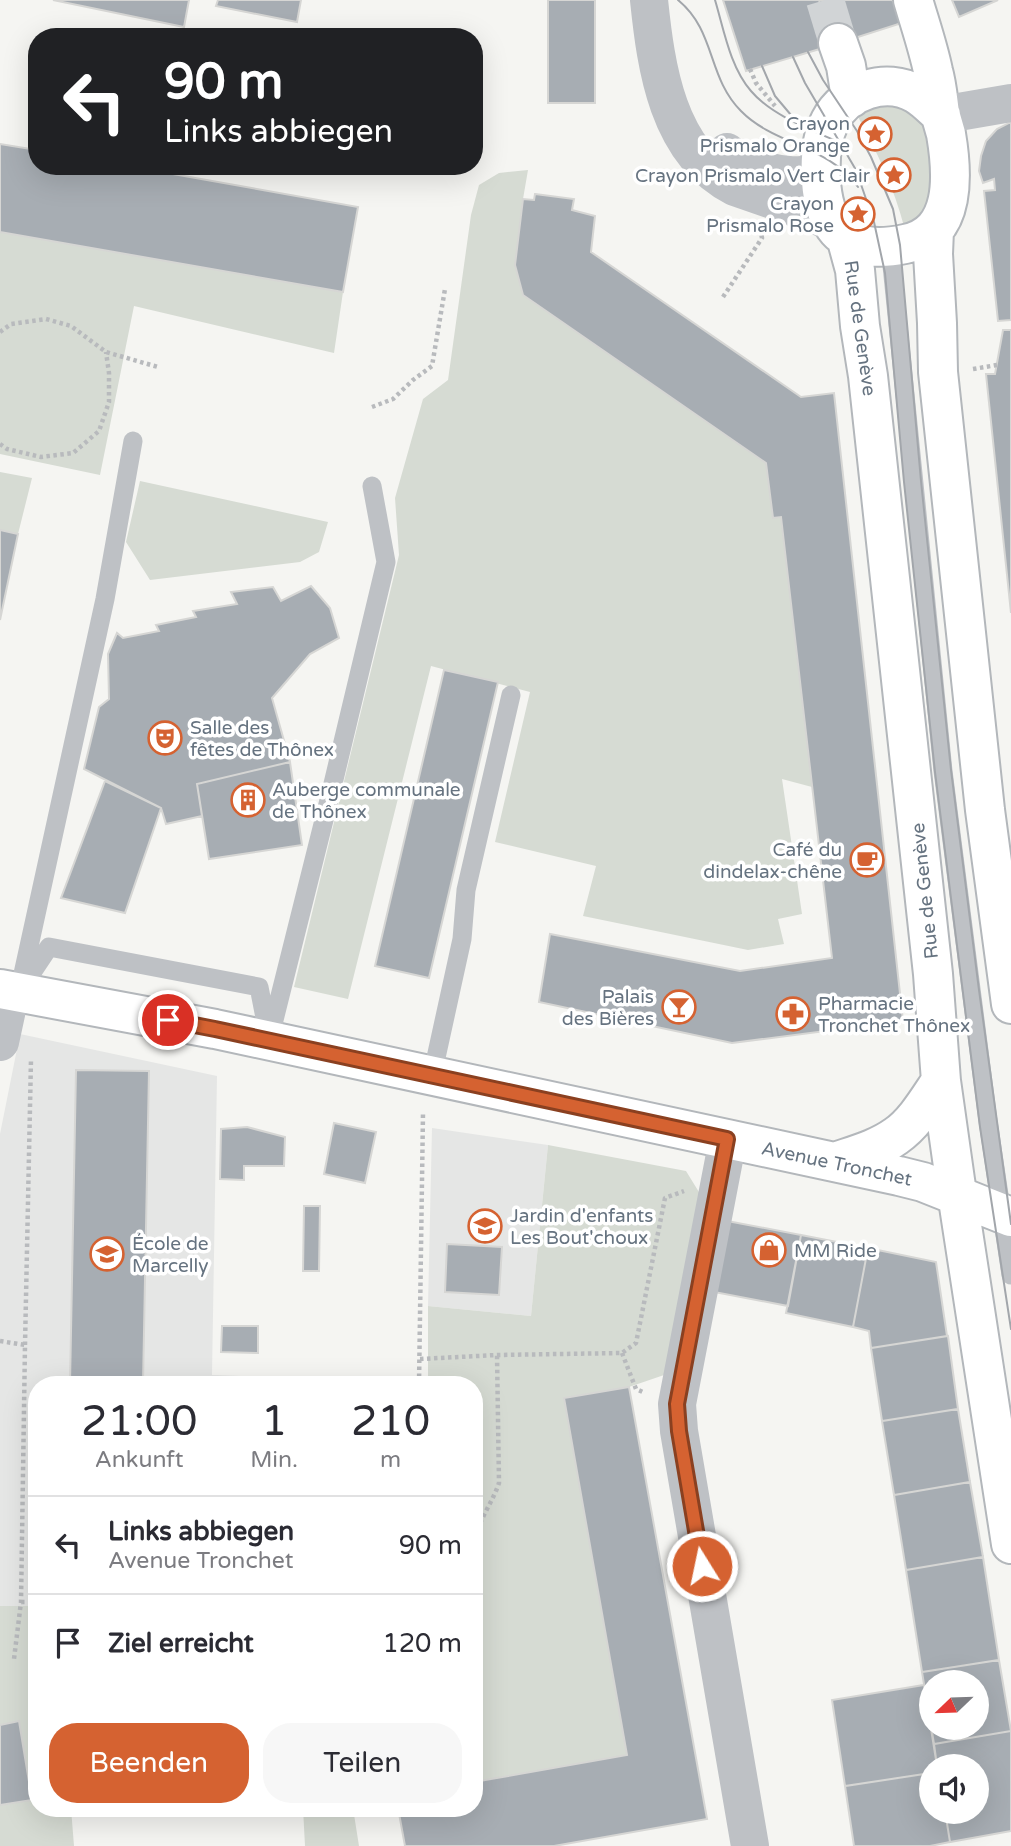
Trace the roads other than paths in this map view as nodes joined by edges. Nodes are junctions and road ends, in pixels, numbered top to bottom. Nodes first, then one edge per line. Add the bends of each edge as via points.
1 (649, 0) edge
2 (656, 0) edge
3 (913, 0) edge
4 (838, 43) tunnel mouth
5 (850, 98) junction
6 (1011, 103) edge
7 (941, 115) junction
8 (821, 166) junction
9 (839, 230) junction
10 (934, 230) junction
11 (890, 246) junction
12 (133, 442) dead end
13 (372, 486) dead end
14 (511, 695) dead end
15 (10, 991) edge
16 (1011, 1003) edge
17 (269, 1040) junction
18 (15, 1048) edge
19 (432, 1076) junction
20 (941, 1081) junction
21 (727, 1139) junction
22 (835, 1162) junction
23 (957, 1195) junction
24 (1006, 1215) edge
25 (1011, 1275) edge
26 (1011, 1544) edge
27 (750, 1846) edge

1 - 9 street via 665,95 676,122 709,170 734,187 818,216
2 - 8 street via 677,46 698,113 719,145 733,159 773,173 802,175
3 - 7 main road
4 - 5 main road
5 - 7 main road via 875,86 904,89
5 - 8 main road, Rue de Genève via 829,123
6 - 7 street
7 - 10 main road via 950,192
8 - 9 main road, Rue de Genève via 827,212
9 - 11 main road, Rue de Genève via 862,245
9 - 20 main road, Rue de Genève via 855,270 870,390
10 - 11 main road, Rue de Genève via 912,242
10 - 16 main road via 938,372 983,797
11 - 24 lane via 943,771
12 - 15 lane via 105,599
13 - 17 lane via 386,562
14 - 19 lane via 466,890 462,939
15 - 17 main road, Avenue Tronchet
15 - 17 lane via 49,947 259,987
15 - 18 street
17 - 19 main road, Avenue Tronchet
19 - 21 main road, Avenue Tronchet
20 - 22 main road via 897,1136
20 - 23 main road, Rue de Genève
21 - 22 main road, Avenue Tronchet
21 - 27 street via 677,1404
22 - 23 main road, Avenue Tronchet via 923,1182
23 - 24 main road, Avenue Tronchet
23 - 26 main road, Rue de Genève
24 - 25 lane

